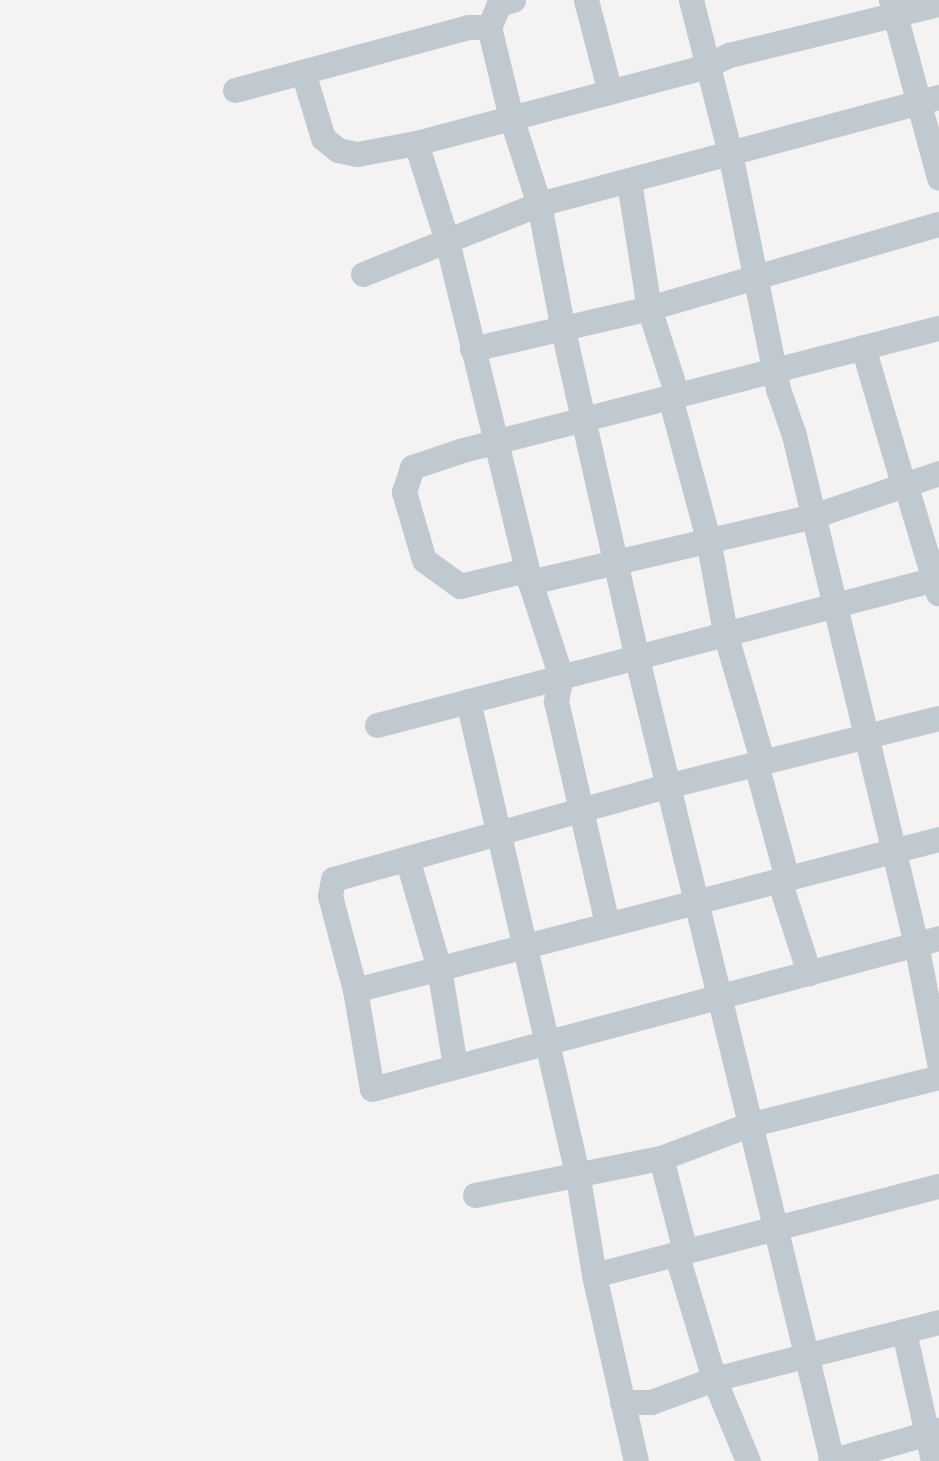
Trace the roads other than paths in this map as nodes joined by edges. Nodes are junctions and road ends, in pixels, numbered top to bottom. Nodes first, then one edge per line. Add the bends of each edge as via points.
1 (513, 0) edge
2 (586, 0) edge
3 (691, 0) edge
4 (939, 4) edge
5 (894, 8) edge
6 (489, 27) junction
7 (707, 66) junction
8 (303, 72) junction
9 (235, 90) dead end
10 (610, 92) junction
11 (929, 100) edge
12 (511, 117) junction
13 (416, 143) junction
14 (730, 153) junction
15 (939, 178) edge
16 (629, 182) junction
17 (539, 204) junction
18 (939, 224) edge
19 (447, 241) junction
20 (362, 274) dead end
21 (755, 275) junction
22 (649, 308) junction
23 (939, 328) edge
24 (562, 330) junction
25 (864, 347) junction
26 (472, 349) junction
27 (775, 370) junction
28 (673, 396) junction
29 (585, 418) junction
30 (494, 442) junction
31 (939, 474) edge
32 (904, 483) junction
33 (813, 516) junction
34 (708, 539) junction
35 (616, 560) junction
36 (528, 576) junction
37 (938, 585) edge
38 (834, 605) junction
39 (726, 634) junction
40 (638, 656) junction
41 (561, 676) junction
42 (468, 701) junction
43 (939, 718) edge
44 (377, 725) dead end
45 (866, 738) junction
46 (760, 764) junction
47 (670, 785) junction
48 (583, 809) junction
49 (497, 832) junction
50 (939, 839) edge
51 (892, 851) junction
52 (408, 858) junction
53 (783, 879) junction
54 (698, 900) junction
55 (607, 924) junction
56 (927, 941) edge
57 (525, 946) junction
58 (439, 968) junction
59 (809, 974) junction
60 (355, 990) junction
61 (720, 998) junction
62 (545, 1043) junction
63 (939, 1062) edge
64 (455, 1066) junction
65 (939, 1077) edge
66 (748, 1125) junction
67 (660, 1158) junction
68 (577, 1172) junction
69 (939, 1186) edge
70 (475, 1195) dead end
71 (774, 1228) junction
72 (681, 1252) junction
73 (594, 1275) junction
74 (939, 1322) edge
75 (904, 1332) junction
76 (803, 1354) junction
77 (714, 1379) junction
78 (622, 1402) junction
79 (933, 1432) edge
80 (636, 1461) edge
81 (748, 1461) edge
82 (831, 1461) edge
83 (933, 1461) edge

1 - 6 street via 498,4
2 - 10 street
3 - 7 street
4 - 5 street
5 - 7 street
5 - 11 street
6 - 8 street
6 - 12 street
7 - 10 street
7 - 14 street
8 - 9 street
8 - 13 street via 323,138 338,150 357,154
10 - 12 street
11 - 14 street
11 - 15 street
12 - 13 street
12 - 17 street
13 - 19 street
14 - 16 street
14 - 21 street
16 - 17 street
16 - 22 street
17 - 19 street
17 - 24 street
18 - 21 street
19 - 20 street
19 - 26 street
21 - 22 street
21 - 27 street
22 - 24 street
22 - 28 street
23 - 25 street
24 - 26 street
24 - 29 street
25 - 27 street
25 - 32 street
26 - 30 street
27 - 28 street
27 - 33 street
28 - 29 street
28 - 34 street
29 - 30 street
29 - 35 street
30 - 36 street
30 - 36 street via 412,467 404,492 424,560 460,586
31 - 32 street
32 - 33 street
32 - 37 street
33 - 34 street
33 - 38 street
34 - 35 street
34 - 39 street
35 - 36 street
35 - 40 street
36 - 41 street
37 - 38 street
38 - 39 street
38 - 45 street
39 - 40 street
39 - 46 street
40 - 41 street
40 - 47 street
41 - 42 street
41 - 48 street via 556,701
42 - 44 street
42 - 49 street
43 - 45 street
45 - 46 street
45 - 51 street
46 - 47 street
46 - 53 street
47 - 48 street
47 - 54 street
48 - 49 street
48 - 55 street
49 - 52 street
49 - 57 street
50 - 51 street
51 - 53 street
51 - 56 street
52 - 58 street
52 - 60 street via 333,879 330,896
53 - 54 street
53 - 59 street
54 - 55 street
54 - 61 street
55 - 57 street
56 - 59 street
56 - 63 street
57 - 58 street
57 - 62 street
58 - 60 street
58 - 64 street
59 - 61 street
60 - 64 street via 372,1088
61 - 62 street
61 - 66 street
62 - 64 street
62 - 68 street
65 - 66 street
66 - 67 street
66 - 71 street
67 - 68 street
67 - 72 street
68 - 70 street
68 - 73 street
69 - 71 street
71 - 72 street
71 - 76 street
72 - 73 street
72 - 77 street
73 - 78 street
74 - 75 street
75 - 76 street
75 - 79 street
76 - 77 street
76 - 82 street
77 - 78 street via 651,1402
77 - 81 street
78 - 80 street
79 - 82 street
79 - 83 street

